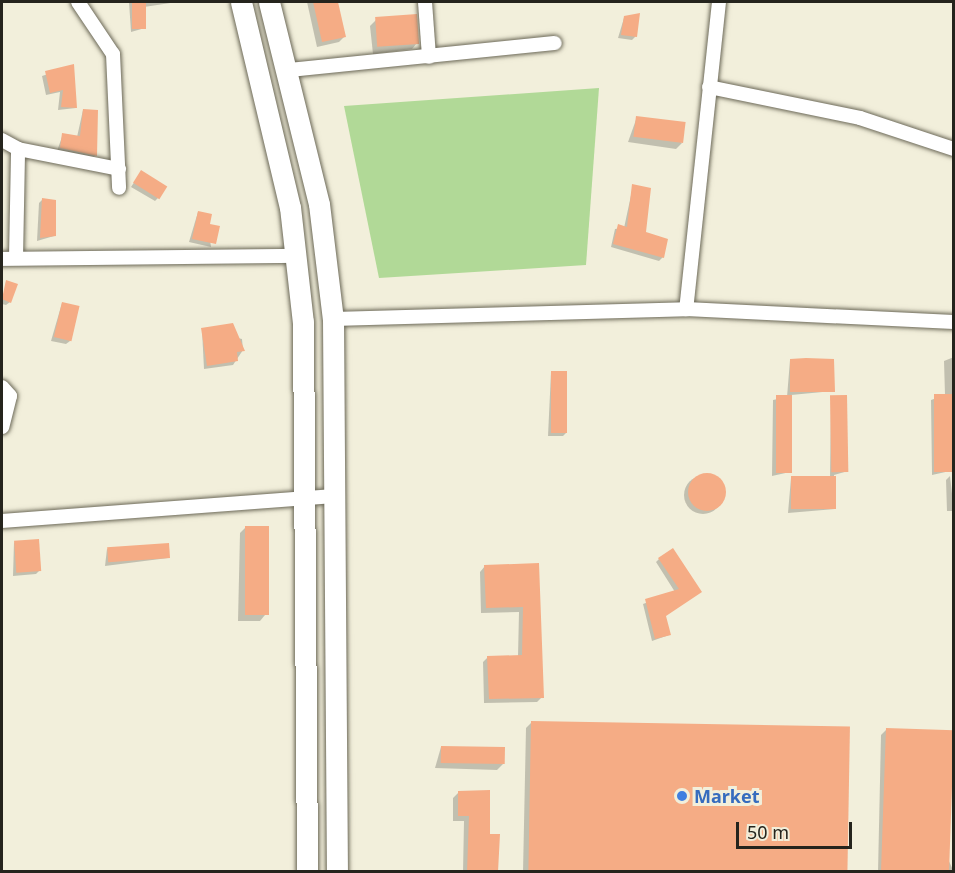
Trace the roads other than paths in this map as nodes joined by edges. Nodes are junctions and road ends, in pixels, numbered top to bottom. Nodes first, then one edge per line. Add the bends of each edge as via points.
1 (78, 2) edge
2 (241, 2) edge
3 (269, 2) edge
4 (426, 2) edge
5 (719, 2) edge
6 (555, 43) dead end
7 (429, 57) junction
8 (289, 70) junction
9 (710, 87) junction
10 (2, 140) edge
11 (18, 149) junction
12 (954, 149) edge
13 (119, 170) junction
14 (119, 188) dead end
15 (296, 256) junction
16 (16, 258) junction
17 (2, 260) edge
18 (686, 309) junction
19 (333, 319) junction
20 (954, 322) edge
21 (2, 387) edge
22 (2, 427) edge
23 (337, 496) junction
24 (306, 498) junction
25 (2, 520) edge
26 (337, 754) junction
27 (308, 756) junction
28 (307, 872) edge
29 (337, 872) edge

1 - 13 street via 113,54
2 - 15 main road via 276,132
3 - 8 main road
4 - 7 street
5 - 9 street
6 - 7 street
7 - 8 street
8 - 19 main road via 319,204
9 - 12 street via 861,118
9 - 18 street
10 - 11 street
11 - 13 street
11 - 16 street
13 - 14 street
15 - 16 street
15 - 24 main road via 303,322
16 - 17 street
18 - 19 street
18 - 20 street
19 - 23 main road
21 - 22 street via 10,396
23 - 24 street
23 - 26 main road
24 - 25 street
24 - 27 main road
26 - 27 main road
26 - 29 main road
27 - 28 main road

